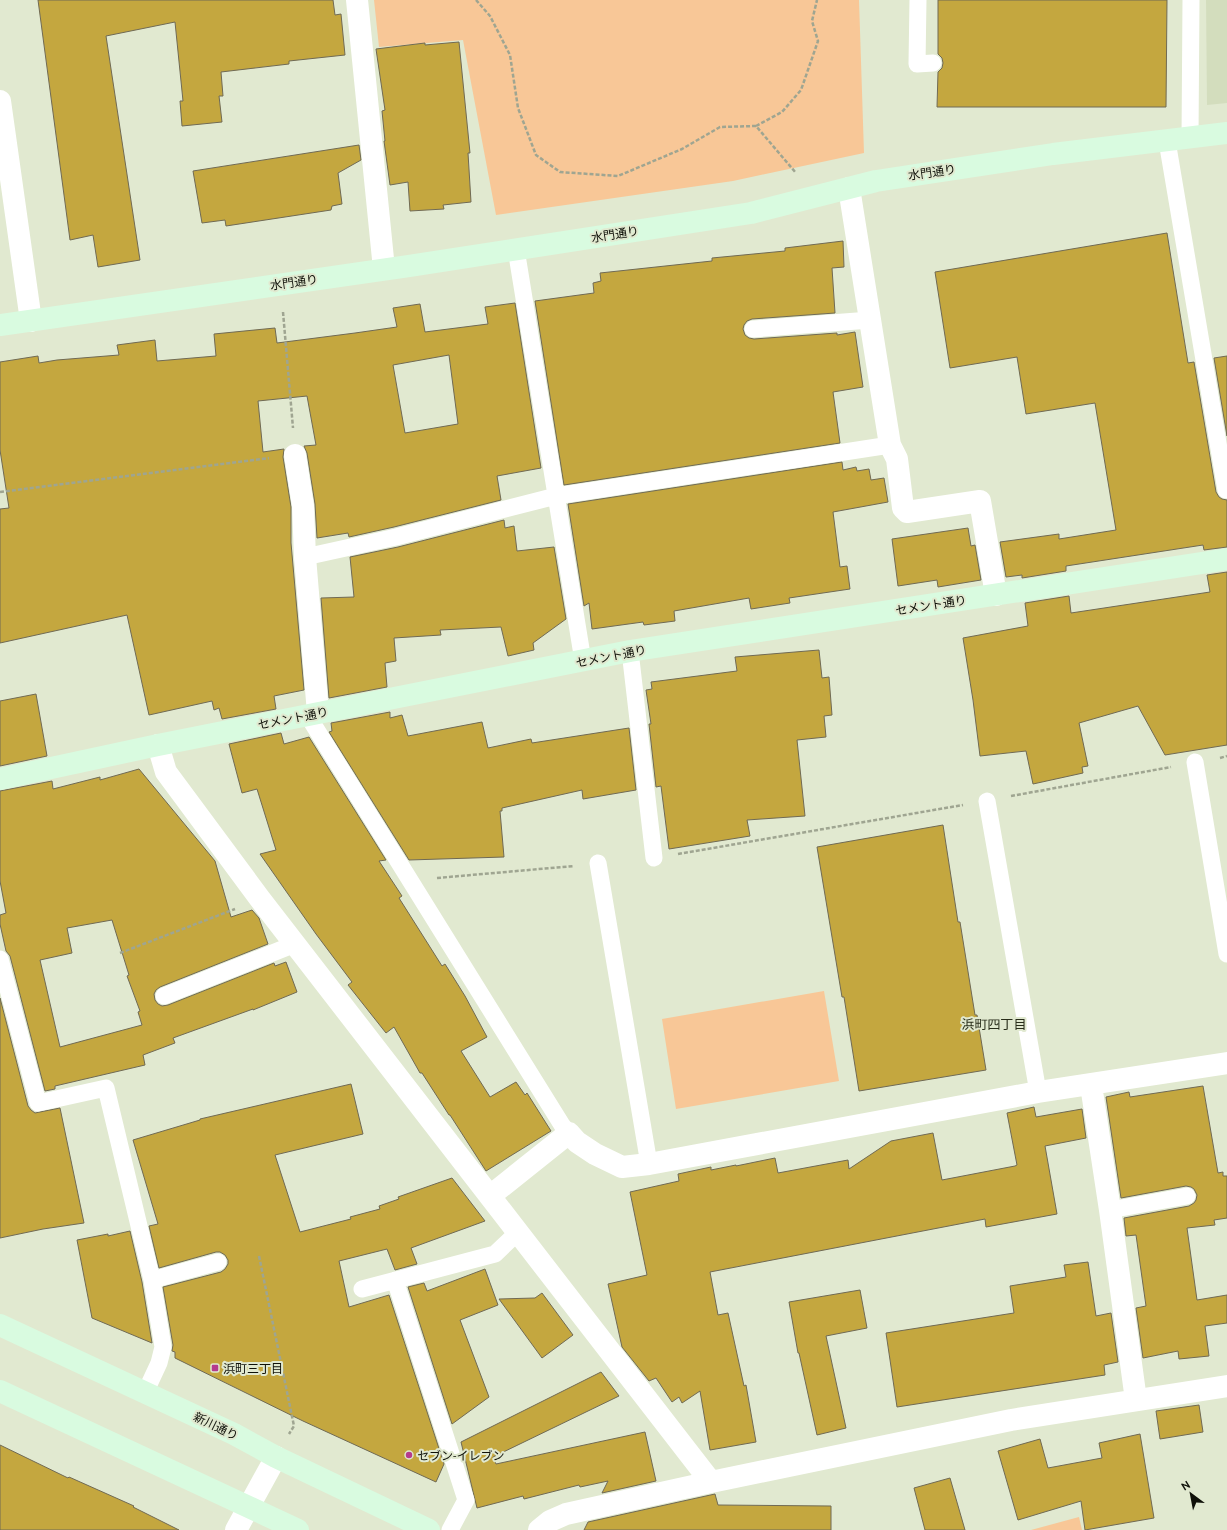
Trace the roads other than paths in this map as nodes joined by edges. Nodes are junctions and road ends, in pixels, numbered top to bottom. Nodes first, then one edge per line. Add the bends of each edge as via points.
1 (357, 0) edge
2 (918, 0) edge
3 (1191, 0) edge
4 (933, 63) dead end
5 (0, 101) edge
6 (1227, 133) edge
7 (1190, 138) junction
8 (1167, 141) junction
9 (4, 158) edge
10 (849, 188) junction
11 (516, 249) junction
12 (384, 270) junction
13 (870, 320) junction
14 (31, 321) junction
15 (0, 325) edge
16 (752, 329) dead end
17 (890, 445) junction
18 (295, 455) road end
19 (1226, 490) edge
20 (556, 496) junction
21 (305, 557) junction
22 (1227, 559) edge
23 (996, 595) junction
24 (630, 651) junction
25 (583, 661) junction
26 (313, 715) junction
27 (158, 745) junction
28 (1195, 762) road end
29 (0, 779) edge
30 (988, 801) road end
31 (654, 858) road end
32 (598, 863) road end
33 (295, 944) junction
34 (1227, 954) edge
35 (0, 959) edge
36 (164, 996) dead end
37 (1227, 1063) edge
38 (1091, 1085) junction
39 (1038, 1092) junction
40 (569, 1133) junction
41 (649, 1164) junction
42 (490, 1196) junction
43 (1187, 1196) dead end
44 (1110, 1210) junction
45 (518, 1232) junction
46 (218, 1262) dead end
47 (152, 1280) junction
48 (395, 1280) junction
49 (362, 1289) dead end
50 (0, 1325) edge
51 (1227, 1386) edge
52 (0, 1391) edge
53 (145, 1392) junction
54 (1136, 1400) junction
55 (276, 1457) junction
56 (711, 1482) junction
57 (248, 1507) junction
58 (236, 1530) edge
59 (298, 1530) edge
60 (429, 1530) edge
61 (450, 1530) edge
62 (539, 1530) edge

1 - 12 street
2 - 4 lane via 917,64
3 - 7 lane
5 - 9 street
6 - 7 street, 水門通り
7 - 8 street, 水門通り
8 - 10 street, 水門通り via 1045,156 876,181
8 - 19 lane
9 - 14 street
10 - 11 street, 水門通り via 751,213
10 - 13 street
11 - 12 street, 水門通り
11 - 20 lane
12 - 14 street, 水門通り
13 - 16 lane
13 - 17 street
14 - 15 street, 水門通り
17 - 20 lane
17 - 23 street via 897,458 903,508 907,512 980,500
18 - 21 street via 303,506
20 - 21 lane via 396,537
20 - 25 lane
21 - 26 street
22 - 23 street, セメント通り
23 - 24 street, セメント通り
24 - 25 street, セメント通り
24 - 31 lane
25 - 26 street, セメント通り
26 - 27 street, セメント通り
26 - 40 lane via 410,881
27 - 29 street, セメント通り
27 - 33 street via 166,772
28 - 34 lane
30 - 39 lane
32 - 41 lane
33 - 36 lane
33 - 42 street
35 - 47 lane via 38,1103 106,1088
37 - 38 street
38 - 39 street
38 - 44 street
39 - 41 street
40 - 41 street via 583,1146 622,1167
40 - 42 street
42 - 45 street
43 - 44 lane
44 - 54 street
45 - 48 lane via 495,1254
45 - 56 street
46 - 47 lane
47 - 53 lane via 163,1347 159,1363
48 - 49 lane
48 - 61 lane via 466,1500
50 - 53 street, 新川通り
51 - 54 street
52 - 57 street
53 - 55 street, 新川通り
54 - 56 street via 1011,1420
55 - 57 street
55 - 60 street, 新川通り
56 - 62 street via 566,1514
57 - 58 street
57 - 59 street

